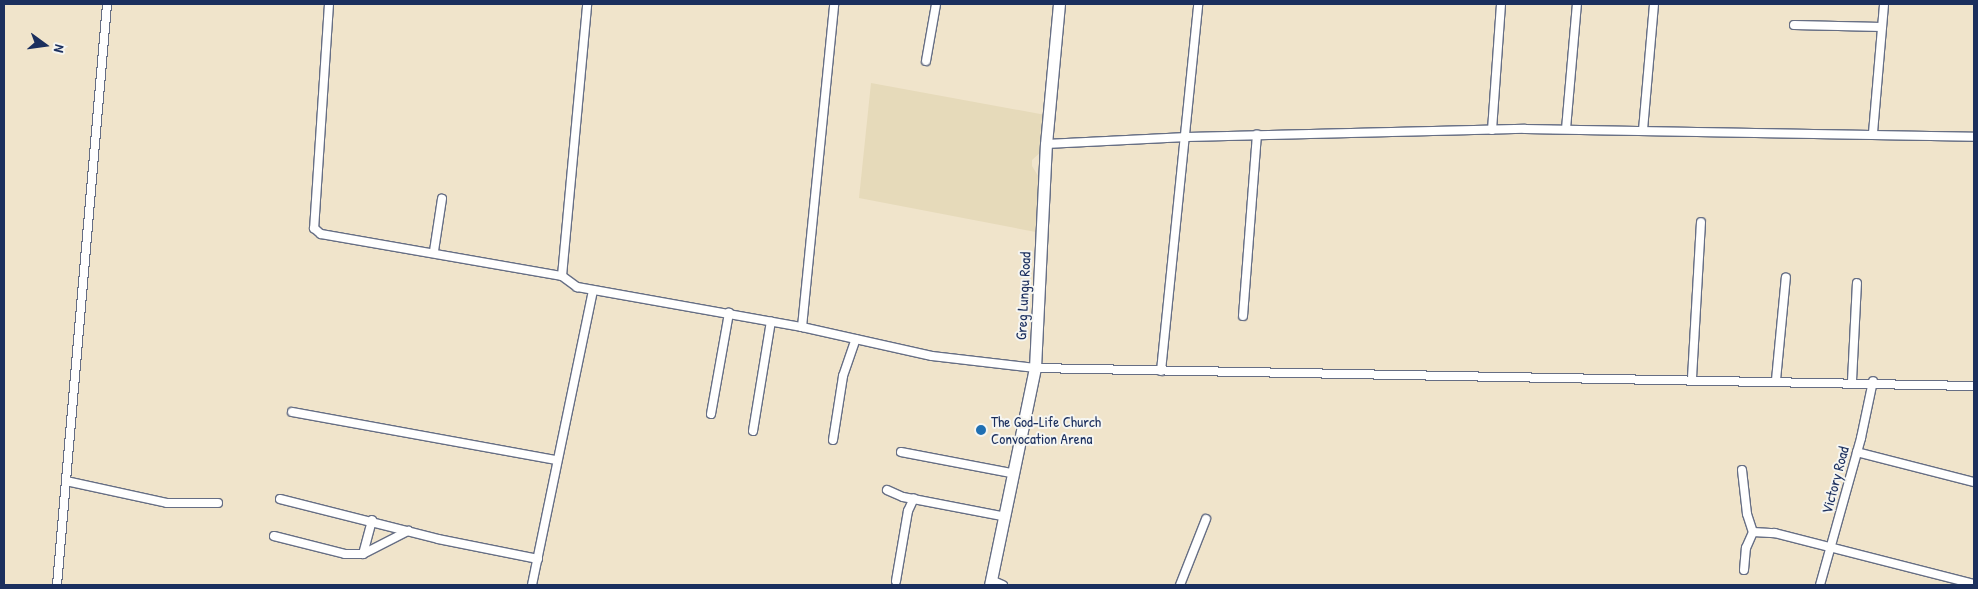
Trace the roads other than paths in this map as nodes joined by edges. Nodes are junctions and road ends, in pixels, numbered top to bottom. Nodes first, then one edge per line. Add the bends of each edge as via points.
1 (107, 4) edge
2 (329, 4) edge
3 (587, 4) edge
4 (834, 4) edge
5 (936, 4) edge
6 (1059, 4) edge
7 (1198, 4) edge
8 (1501, 4) edge
9 (1577, 4) edge
10 (1654, 4) edge
11 (1884, 4) edge
12 (1794, 25) dead end
13 (1882, 27) junction
14 (926, 61) dead end
15 (1566, 129) junction
16 (1492, 130) junction
17 (1644, 130) junction
18 (1874, 133) junction
19 (1257, 135) junction
20 (1187, 137) junction
21 (1974, 137) edge
22 (1046, 144) junction
23 (442, 199) dead end
24 (1701, 222) dead end
25 (434, 251) junction
26 (562, 276) junction
27 (1786, 277) dead end
28 (1857, 283) dead end
29 (593, 290) junction
30 (729, 313) junction
31 (1243, 316) dead end
32 (771, 321) junction
33 (802, 327) junction
34 (856, 339) junction
35 (1035, 368) junction
36 (1161, 370) junction
37 (1692, 378) junction
38 (1776, 380) junction
39 (1852, 381) junction
40 (1873, 381) junction
41 (1974, 386) edge
42 (292, 412) dead end
43 (711, 414) dead end
44 (752, 430) dead end
45 (833, 440) dead end
46 (901, 452) dead end
47 (1857, 452) junction
48 (557, 460) junction
49 (1742, 470) dead end
50 (1011, 474) junction
51 (66, 481) junction
52 (1974, 482) edge
53 (887, 490) dead end
54 (914, 498) junction
55 (280, 499) dead end
56 (218, 503) dead end
57 (1002, 516) junction
58 (1206, 519) dead end
59 (372, 520) junction
60 (408, 531) junction
61 (1753, 532) junction
62 (274, 536) dead end
63 (1831, 547) junction
64 (363, 554) junction
65 (538, 559) junction
66 (1744, 570) dead end
67 (896, 581) dead end
68 (990, 583) edge
69 (1974, 584) edge
70 (57, 585) edge
71 (532, 585) edge
72 (1003, 585) edge
73 (1180, 585) edge
74 (1820, 585) edge

1 - 51 street
2 - 25 street via 316,232
3 - 26 street
4 - 33 street
5 - 14 street
6 - 22 street, Greg Lungu Road
7 - 20 street
8 - 16 street
9 - 15 street
10 - 17 street
11 - 13 street
12 - 13 street
13 - 18 street
15 - 16 street
15 - 17 street
16 - 19 street
17 - 18 street
18 - 21 street
19 - 20 street
19 - 31 street
20 - 22 street
20 - 36 street via 1179,175
22 - 35 street, Greg Lungu Road
23 - 25 street
24 - 37 street
25 - 26 street
26 - 29 street via 568,283
27 - 38 street
28 - 39 street
29 - 30 street
29 - 48 street
30 - 32 street
30 - 43 street
32 - 33 street
32 - 44 street
33 - 34 street
34 - 35 street via 932,356
34 - 45 street via 843,376
35 - 36 street
35 - 50 street, Greg Lungu Road
36 - 37 street
37 - 38 street
38 - 39 street
39 - 40 street
40 - 41 street
40 - 47 street, Victory Road
42 - 48 street
46 - 50 street
47 - 52 street
47 - 63 street, Victory Road
48 - 65 street
49 - 61 street via 1747,514
50 - 57 street, Greg Lungu Road
51 - 56 street via 167,503
51 - 70 street
53 - 54 street
54 - 57 street
54 - 67 street via 908,511
55 - 59 street
57 - 68 street, Greg Lungu Road
58 - 73 street
59 - 60 street
59 - 64 street
60 - 64 street
60 - 65 street
61 - 63 street via 1793,535
61 - 66 street via 1746,548
62 - 64 street via 345,554
63 - 69 street
63 - 74 street, Victory Road
65 - 71 street
68 - 72 street

